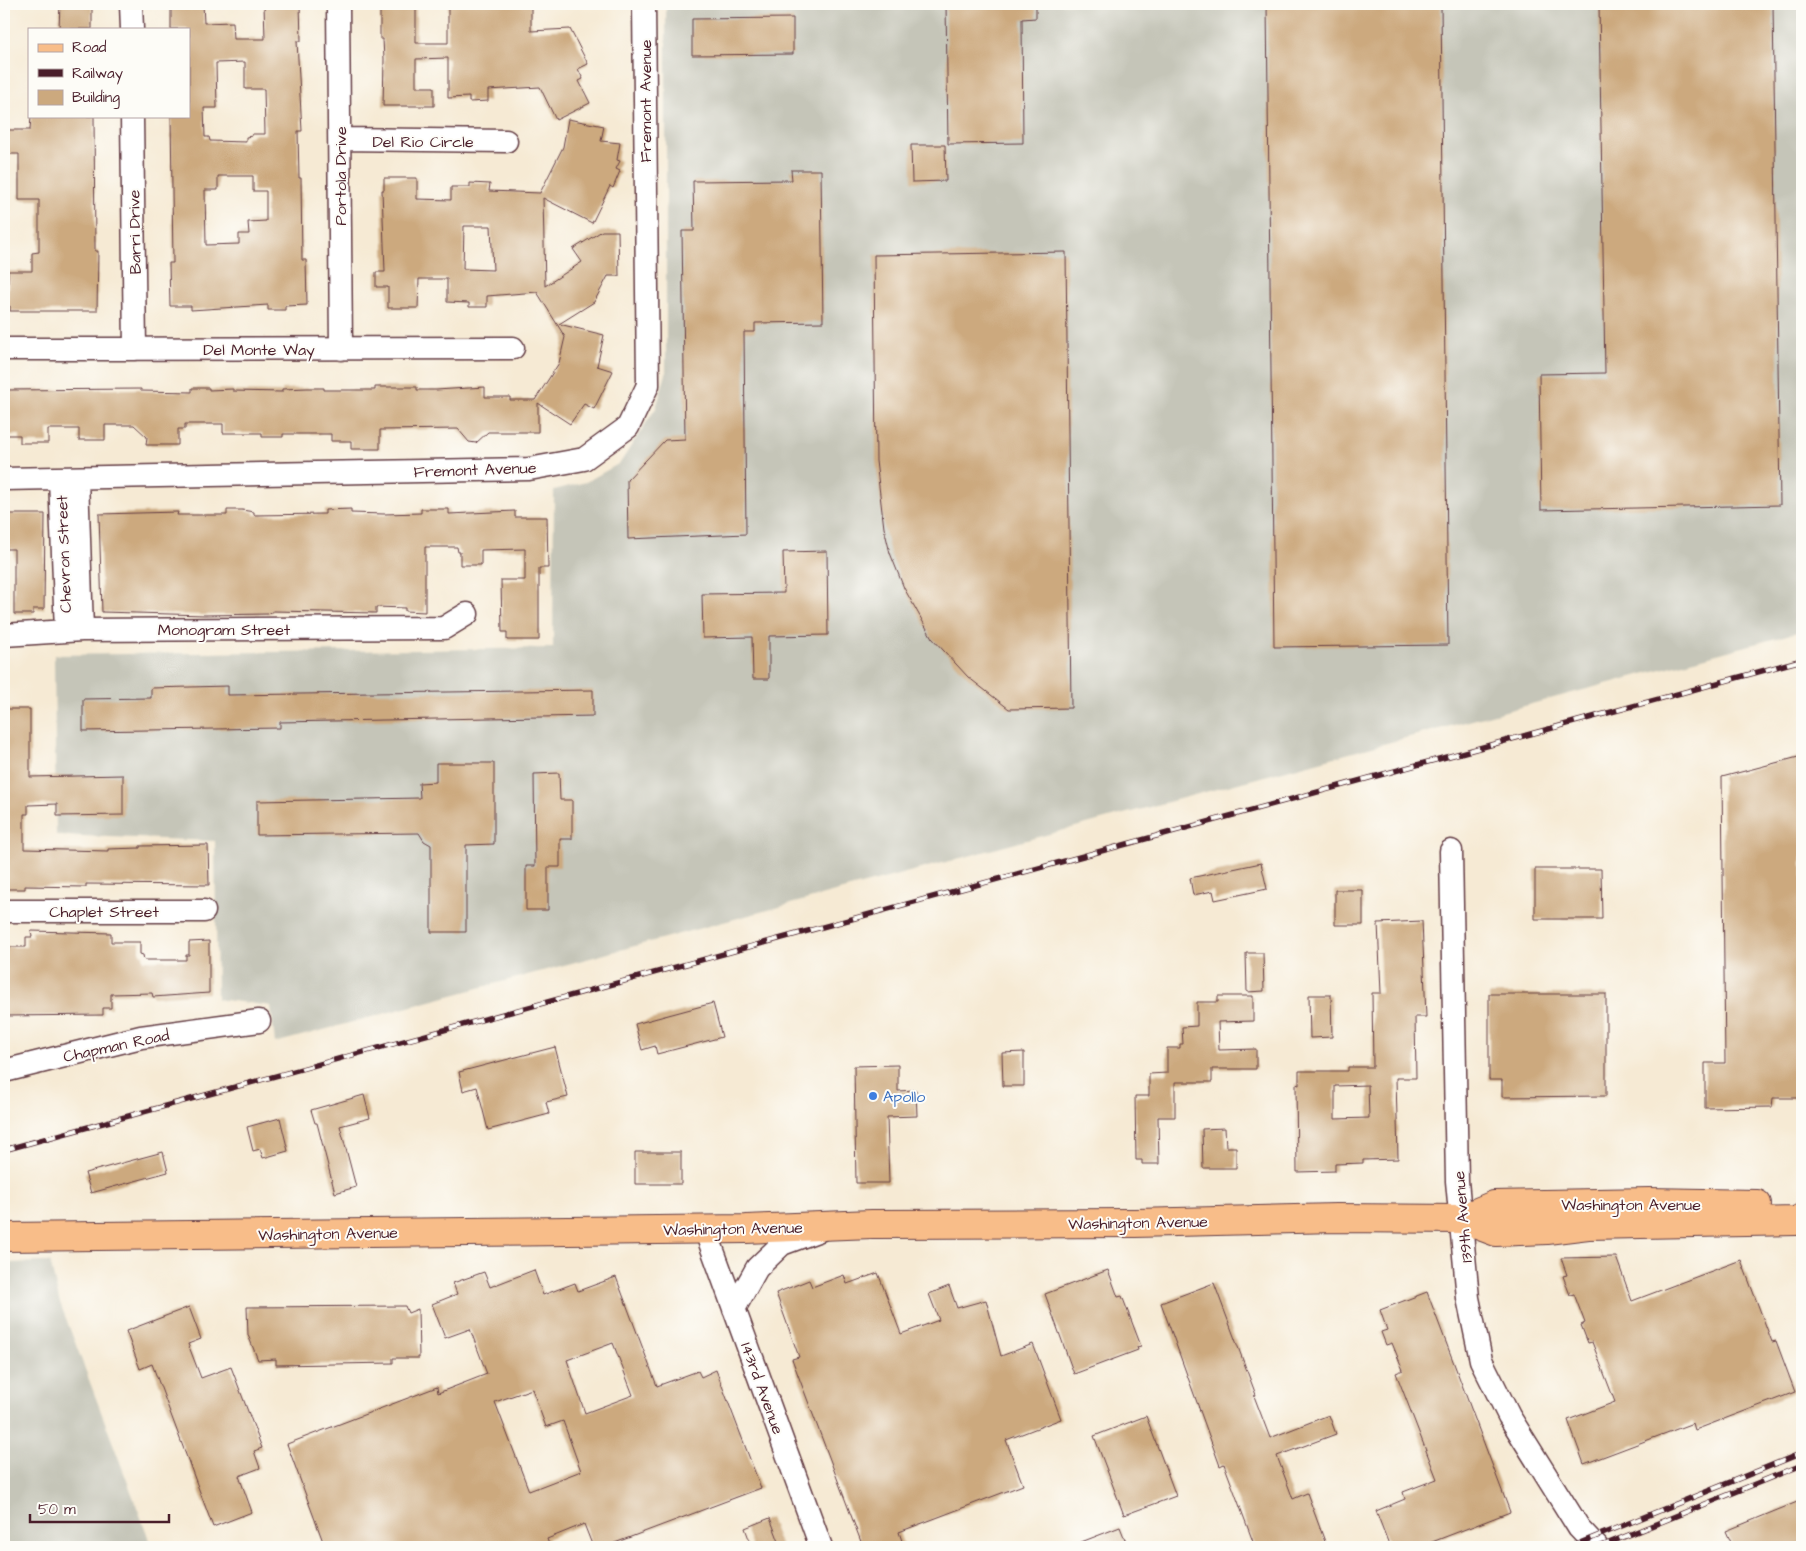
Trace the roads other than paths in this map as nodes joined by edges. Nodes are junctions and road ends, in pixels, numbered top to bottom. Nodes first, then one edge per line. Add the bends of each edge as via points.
1 (131, 4) edge
2 (338, 4) edge
3 (644, 4) edge
4 (132, 28) edge
5 (132, 118) edge
6 (340, 139) junction
7 (506, 141) dead end
8 (513, 348) dead end
9 (4, 349) edge
10 (135, 349) junction
11 (341, 349) junction
12 (68, 478) junction
13 (4, 479) edge
14 (467, 614) dead end
15 (74, 630) junction
16 (4, 635) edge
17 (1450, 852) dead end
18 (4, 911) edge
19 (204, 911) dead end
20 (259, 1021) dead end
21 (4, 1071) edge
22 (1802, 1210) edge
23 (1802, 1218) edge
24 (1461, 1219) junction
25 (832, 1225) junction
26 (705, 1229) junction
27 (4, 1236) edge
28 (734, 1309) junction
29 (821, 1547) edge
30 (1597, 1547) edge

1 - 4 street
2 - 6 street, Portola Drive
3 - 12 street, Fremont Avenue via 648,385 628,427 584,460 530,469
5 - 10 street, Barri Drive
6 - 7 street, Del Rio Circle
6 - 11 street, Portola Drive
8 - 11 street, Del Monte Way
9 - 10 street, Del Monte Way
10 - 11 street, Del Monte Way
12 - 13 street, Fremont Avenue
12 - 15 street, Chevron Street
14 - 15 street, Monogram Street via 444,628
15 - 16 street, Monogram Street
17 - 24 street, 139th Avenue via 1457,1181
18 - 19 street, Chaplet Street
20 - 21 street, Chapman Road via 141,1037
22 - 24 main road, Washington Avenue via 1795,1205 1678,1203 1494,1205
23 - 24 main road, Washington Avenue via 1796,1221 1588,1225 1496,1232
24 - 25 main road, Washington Avenue
24 - 30 street, 139th Avenue via 1468,1298 1481,1360 1510,1416 1579,1528
25 - 26 main road, Washington Avenue
25 - 28 street via 782,1244 757,1268
26 - 27 main road, Washington Avenue
26 - 28 street, 143rd Avenue
28 - 29 street, 143rd Avenue

